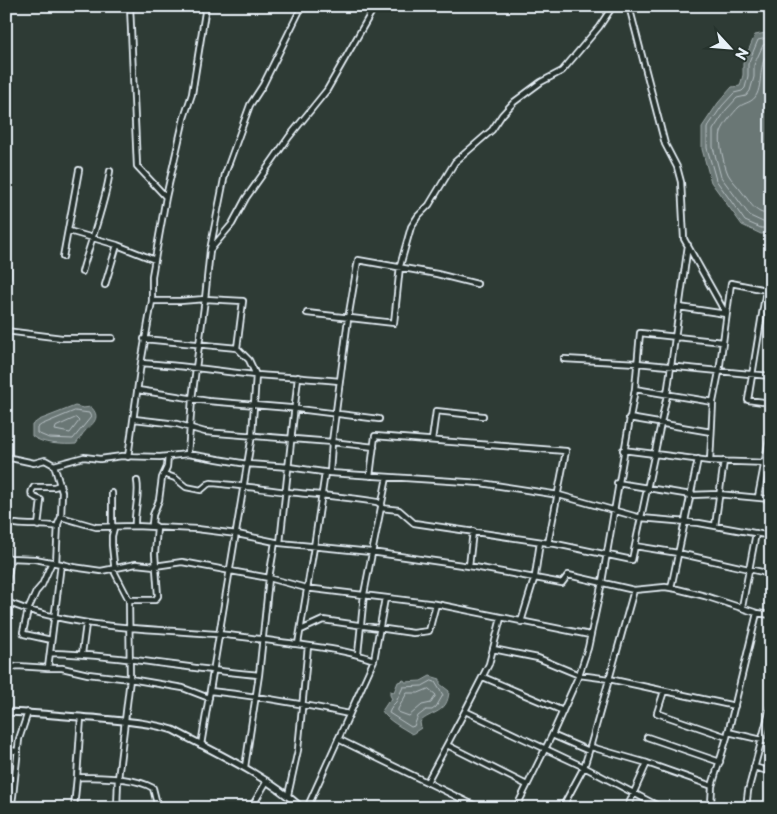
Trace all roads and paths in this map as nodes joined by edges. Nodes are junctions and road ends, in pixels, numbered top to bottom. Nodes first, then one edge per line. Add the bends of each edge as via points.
1 (130, 6) edge
2 (206, 6) edge
3 (302, 6) edge
4 (375, 6) edge
5 (613, 6) edge
6 (629, 6) edge
7 (79, 170) dead end
8 (110, 171) dead end
9 (166, 197) junction
10 (6, 228) edge
11 (69, 231) junction
12 (92, 237) junction
13 (117, 245) junction
14 (688, 245) junction
15 (210, 250) junction
16 (63, 257) dead end
17 (155, 260) junction
18 (400, 266) junction
19 (82, 272) dead end
20 (477, 284) dead end
21 (6, 285) edge
22 (105, 285) dead end
23 (205, 300) junction
24 (152, 301) junction
25 (679, 307) junction
26 (307, 313) dead end
27 (726, 314) junction
28 (348, 319) junction
29 (6, 331) edge
30 (112, 338) dead end
31 (675, 338) junction
32 (144, 339) junction
33 (723, 342) junction
34 (200, 344) junction
35 (237, 348) junction
36 (564, 359) dead end
37 (637, 363) junction
38 (141, 364) junction
39 (196, 367) junction
40 (671, 367) junction
41 (720, 372) junction
42 (751, 374) junction
43 (256, 375) junction
44 (771, 376) edge
45 (298, 377) junction
46 (339, 381) junction
47 (635, 389) junction
48 (138, 390) junction
49 (667, 395) junction
50 (192, 399) junction
51 (713, 402) junction
52 (771, 403) edge
53 (254, 405) junction
54 (295, 409) junction
55 (335, 415) junction
56 (483, 416) dead end
57 (629, 418) junction
58 (134, 419) junction
59 (379, 419) dead end
60 (661, 424) junction
61 (190, 427) junction
62 (771, 429) edge
63 (711, 432) junction
64 (252, 435) junction
65 (770, 436) edge
66 (292, 438) junction
67 (432, 440) junction
68 (332, 442) junction
69 (374, 446) junction
70 (623, 450) junction
71 (654, 453) junction
72 (188, 454) junction
73 (168, 456) junction
74 (6, 457) edge
75 (128, 457) junction
76 (698, 459) junction
77 (710, 461) junction
78 (724, 461) junction
79 (764, 463) junction
80 (771, 463) edge
81 (248, 464) junction
82 (54, 465) junction
83 (289, 467) junction
84 (327, 473) junction
85 (164, 474) junction
86 (370, 476) junction
87 (386, 477) junction
88 (137, 481) dead end
89 (617, 483) junction
90 (60, 485) junction
91 (244, 485) junction
92 (647, 488) junction
93 (287, 492) junction
94 (112, 493) dead end
95 (718, 494) junction
96 (321, 495) junction
97 (559, 495) junction
98 (690, 495) junction
99 (758, 497) junction
100 (771, 499) edge
101 (381, 507) junction
102 (613, 510) junction
103 (61, 517) junction
104 (640, 518) junction
105 (685, 522) junction
106 (16, 524) dead end
107 (38, 526) junction
108 (135, 526) junction
109 (716, 526) junction
110 (58, 527) junction
111 (157, 527) junction
112 (114, 528) junction
113 (473, 532) junction
114 (756, 533) junction
115 (237, 534) junction
116 (6, 536) edge
117 (771, 536) edge
118 (540, 542) junction
119 (278, 543) junction
120 (548, 544) junction
121 (635, 546) junction
122 (314, 547) junction
123 (371, 552) junction
124 (678, 553) junction
125 (605, 555) junction
126 (8, 557) edge
127 (56, 563) junction
128 (156, 566) junction
129 (470, 566) junction
130 (115, 568) junction
131 (749, 569) junction
132 (229, 570) junction
133 (771, 574) edge
134 (535, 576) junction
135 (269, 578) junction
136 (602, 582) junction
137 (6, 587) edge
138 (306, 588) junction
139 (671, 588) junction
140 (634, 590) junction
141 (364, 594) junction
142 (385, 598) junction
143 (129, 600) junction
144 (6, 602) edge
145 (436, 604) junction
146 (742, 607) junction
147 (28, 610) junction
148 (757, 613) junction
149 (771, 615) edge
150 (54, 617) junction
151 (501, 618) junction
152 (521, 622) junction
153 (86, 624) junction
154 (362, 624) junction
155 (380, 627) junction
156 (128, 628) junction
157 (301, 630) junction
158 (219, 634) junction
159 (590, 635) junction
160 (263, 639) junction
161 (51, 640) junction
162 (298, 644) junction
163 (308, 646) junction
164 (493, 649) junction
165 (50, 653) junction
166 (82, 654) junction
167 (358, 654) junction
168 (128, 660) junction
169 (374, 660) junction
170 (48, 668) junction
171 (6, 670) edge
172 (213, 671) junction
173 (259, 675) junction
174 (579, 675) junction
175 (483, 677) junction
176 (130, 678) junction
177 (609, 679) junction
178 (210, 691) junction
179 (664, 691) junction
180 (256, 696) junction
181 (209, 698) junction
182 (301, 703) junction
183 (771, 705) edge
184 (735, 706) junction
185 (563, 710) junction
186 (466, 711) junction
187 (6, 712) edge
188 (28, 712) junction
189 (349, 714) junction
190 (81, 718) junction
191 (124, 722) junction
192 (552, 735) junction
193 (728, 735) junction
194 (647, 737) dead end
195 (338, 739) junction
196 (762, 740) junction
197 (771, 742) edge
198 (201, 745) junction
199 (447, 745) junction
200 (546, 748) junction
201 (590, 749) junction
202 (6, 750) edge
203 (17, 751) junction
204 (720, 762) junction
205 (647, 763) junction
206 (245, 767) junction
207 (584, 767) junction
208 (754, 767) junction
209 (771, 772) edge
210 (77, 777) junction
211 (118, 779) junction
212 (267, 781) junction
213 (426, 782) junction
214 (528, 786) junction
215 (712, 786) junction
216 (635, 793) junction
217 (6, 795) edge
218 (288, 795) junction
219 (13, 796) junction
220 (10, 808) edge
221 (74, 808) edge
222 (117, 808) edge
223 (158, 808) edge
224 (251, 808) edge
225 (302, 808) edge
226 (307, 808) edge
227 (480, 808) edge
228 (516, 808) edge
229 (562, 808) edge
230 (627, 808) edge
231 (662, 808) edge
232 (720, 808) edge
233 (746, 808) edge

1 - 9 street via 138,166
2 - 9 street via 192,94
3 - 15 street via 250,105 225,174
4 - 15 street via 327,90
5 - 18 street via 562,71 514,102 492,130 456,162 429,205 411,226
6 - 14 street via 664,144 681,182 684,239
7 - 11 street
8 - 12 street via 107,192
9 - 17 street
10 - 21 street
11 - 12 street
11 - 16 street
12 - 13 street
12 - 19 street
13 - 17 street
13 - 22 street
14 - 25 street
14 - 27 street
15 - 23 street
17 - 24 street
18 - 20 street
18 - 28 street via 358,260
18 - 28 street via 394,322
23 - 24 street
23 - 34 street
23 - 35 street via 243,301
24 - 32 street
25 - 27 street
25 - 31 street
26 - 28 street
27 - 33 street
27 - 42 street via 731,284 766,290
28 - 46 street
29 - 30 street via 62,338
31 - 33 street
31 - 37 street via 640,333
31 - 40 street
32 - 34 street
32 - 38 street
33 - 41 street
34 - 35 street
34 - 39 street
35 - 43 street via 249,360
36 - 37 street
37 - 40 street
37 - 47 street
38 - 39 street
38 - 48 street
39 - 43 street
39 - 50 street
40 - 41 street
40 - 49 street
41 - 42 street
41 - 51 street
42 - 44 street
42 - 52 street via 748,400
43 - 45 street
43 - 53 street
45 - 46 street
45 - 54 street
46 - 55 street
47 - 49 street
47 - 57 street
48 - 50 street
48 - 58 street
49 - 51 street
49 - 60 street
50 - 53 street
50 - 61 street
51 - 63 street
53 - 54 street
53 - 64 street
54 - 55 street
54 - 66 street
55 - 59 street
55 - 68 street
56 - 67 street via 436,411
57 - 60 street
57 - 70 street
58 - 61 street
58 - 75 street
60 - 63 street
60 - 71 street
61 - 64 street via 205,432
61 - 72 street
62 - 65 street
63 - 77 street
64 - 66 street
64 - 81 street
65 - 79 street
66 - 68 street
66 - 83 street
67 - 69 street via 375,436
67 - 97 street via 566,451
68 - 69 street
68 - 84 street
69 - 86 street
70 - 71 street
70 - 89 street
71 - 76 street
71 - 92 street
72 - 73 street
72 - 81 street
73 - 75 street
73 - 85 street
74 - 82 street via 34,463 45,460
75 - 82 street via 84,458
76 - 77 street
76 - 98 street
77 - 78 street
78 - 79 street
78 - 95 street
79 - 80 street
79 - 99 street
81 - 83 street
81 - 91 street
82 - 90 street
83 - 84 street
83 - 93 street
84 - 86 street
84 - 96 street
85 - 91 street via 191,489 201,490 211,483
85 - 111 street via 152,520
86 - 87 street
87 - 97 street via 481,483
87 - 101 street
88 - 108 street via 139,495
89 - 92 street
89 - 102 street
90 - 103 street
90 - 107 street via 34,487 31,491 35,498 41,500
91 - 93 street
91 - 115 street
92 - 98 street
92 - 104 street
93 - 96 street
93 - 119 street
94 - 112 street
95 - 98 street
95 - 99 street
95 - 109 street
96 - 101 street via 364,500
96 - 122 street
97 - 102 street
97 - 120 street
98 - 105 street
99 - 100 street
101 - 113 street via 399,510 414,523
101 - 123 street
102 - 104 street
102 - 125 street
103 - 110 street
103 - 112 street via 87,526
104 - 105 street
104 - 121 street
105 - 109 street
105 - 124 street
106 - 107 street
107 - 110 street
108 - 111 street
108 - 112 street
109 - 114 street
110 - 127 street
111 - 115 street
111 - 128 street
112 - 130 street
113 - 118 street
113 - 129 street
114 - 117 street
114 - 131 street
115 - 119 street
115 - 132 street
116 - 126 street
118 - 120 street
118 - 134 street
119 - 122 street
119 - 135 street
120 - 125 street
121 - 124 street
121 - 125 street via 632,560
122 - 123 street
122 - 138 street
123 - 129 street
123 - 141 street
124 - 131 street
124 - 139 street
125 - 136 street
126 - 127 street
126 - 137 street
127 - 130 street via 101,571
127 - 147 street
127 - 150 street
128 - 130 street via 136,564
128 - 132 street via 182,562
128 - 143 street via 157,599
129 - 134 street
130 - 143 street
131 - 133 street
131 - 146 street
132 - 135 street
132 - 158 street
134 - 136 street via 562,582 568,575
134 - 152 street
135 - 138 street
135 - 160 street
136 - 140 street
136 - 159 street
138 - 141 street
138 - 157 street
139 - 140 street
139 - 146 street
140 - 177 street
141 - 142 street
141 - 154 street
142 - 145 street
142 - 155 street
143 - 156 street
144 - 147 street
145 - 151 street
145 - 155 street via 429,631 413,633
146 - 148 street
147 - 150 street
147 - 161 street via 23,633
148 - 149 street
148 - 184 street
150 - 153 street
150 - 161 street
151 - 152 street
151 - 164 street
152 - 159 street
153 - 156 street
153 - 166 street
154 - 155 street
154 - 157 street via 323,620
154 - 167 street
155 - 169 street
156 - 158 street
156 - 168 street
157 - 162 street
158 - 160 street
158 - 172 street
159 - 174 street
160 - 162 street
160 - 173 street
161 - 165 street
162 - 163 street
163 - 167 street
163 - 182 street
164 - 174 street via 538,658
164 - 175 street
165 - 166 street
165 - 170 street
166 - 168 street
167 - 169 street
168 - 172 street
168 - 176 street
169 - 189 street
170 - 171 street via 17,666
170 - 176 street
172 - 173 street
172 - 178 street
173 - 180 street
174 - 177 street
174 - 185 street
175 - 185 street
175 - 186 street
176 - 181 street via 183,688
176 - 191 street
177 - 179 street
177 - 201 street
178 - 180 street
178 - 181 street
179 - 184 street
179 - 193 street via 657,713
180 - 182 street
180 - 206 street
181 - 198 street
182 - 189 street
182 - 218 street via 298,750
183 - 196 street
184 - 193 street
185 - 192 street
186 - 199 street
186 - 200 street
187 - 188 street
188 - 190 street
188 - 203 street
189 - 195 street
190 - 191 street
190 - 210 street
191 - 198 street via 173,730
191 - 211 street
192 - 200 street
192 - 201 street
193 - 196 street
193 - 204 street
194 - 204 street
195 - 213 street
195 - 226 street
196 - 197 street
196 - 208 street
198 - 206 street
199 - 213 street
199 - 214 street
200 - 207 street
200 - 214 street
201 - 205 street
201 - 207 street
202 - 203 street
203 - 219 street
204 - 215 street
205 - 215 street
205 - 216 street
206 - 212 street
207 - 216 street
207 - 229 street
208 - 209 street
208 - 233 street
210 - 211 street
210 - 221 street
211 - 222 street
211 - 223 street via 153,788
212 - 218 street
212 - 224 street
213 - 227 street
214 - 228 street
215 - 232 street via 711,804
216 - 230 street
216 - 231 street
217 - 219 street
218 - 225 street
219 - 220 street

